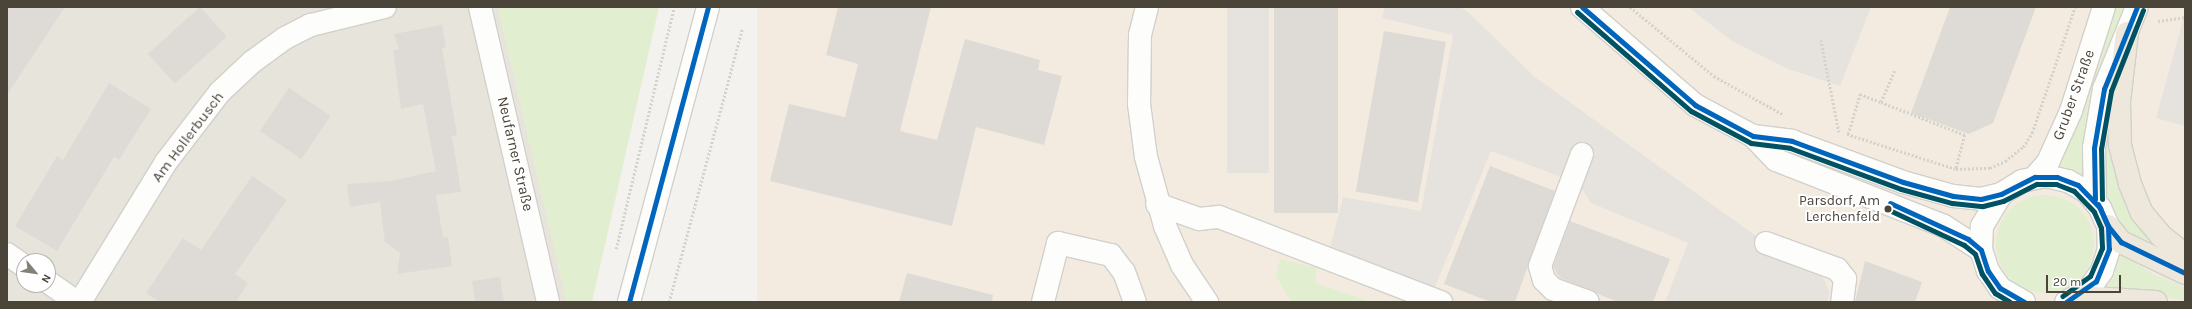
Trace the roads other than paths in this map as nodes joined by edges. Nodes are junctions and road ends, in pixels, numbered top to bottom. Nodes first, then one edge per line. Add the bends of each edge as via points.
1 (385, 7) edge
2 (480, 7) edge
3 (708, 7) edge
4 (1147, 7) edge
5 (1582, 7) edge
6 (2104, 7) edge
7 (2137, 7) edge
8 (2127, 33) junction
9 (1753, 136) junction
10 (1582, 154) dead end
11 (2034, 177) junction
12 (2001, 194) junction
13 (2094, 199) junction
14 (1157, 204) junction
15 (2108, 226) junction
16 (1766, 244) dead end
17 (1981, 250) junction
18 (7, 254) edge
19 (2185, 255) edge
20 (16, 260) edge
21 (2185, 273) edge
22 (56, 287) edge
23 (2001, 295) edge
24 (2072, 299) edge
25 (78, 302) edge
26 (548, 302) edge
27 (629, 302) edge
28 (1043, 302) edge
29 (1135, 302) edge
30 (1207, 302) edge
31 (1441, 302) edge
32 (1588, 302) edge
33 (1842, 302) edge
34 (2024, 302) edge
35 (2156, 302) edge

1 - 25 street, Am Hollerbusch via 311,25 285,38 252,62 220,92 166,162
2 - 26 street, Neufarner Straße
3 - 27 street
4 - 14 street via 1140,36 1139,104
5 - 9 street via 1695,104
6 - 11 street, Gruber Straße via 2071,111 2048,162
7 - 8 street, Gruber Straße
8 - 13 street, Gruber Straße via 2102,95 2094,148
8 - 19 highway via 2120,102 2120,145 2130,184 2142,213 2161,236
9 - 12 street via 1792,141 1903,182 1953,196 1981,199
9 - 17 street via 1776,160 1944,226
10 - 32 street via 1540,266 1544,280 1553,289
11 - 12 street
11 - 13 street via 2068,181
12 - 17 street via 1982,226
13 - 15 street
14 - 30 street via 1182,265
14 - 31 street via 1199,219 1219,217
15 - 21 highway via 2121,242
15 - 24 street via 2106,261 2096,281
16 - 33 street via 1837,269 1846,279
17 - 23 street via 1988,271
18 - 20 street
22 - 25 street
23 - 34 street
24 - 35 highway
28 - 29 street via 1058,243 1111,255 1124,272

